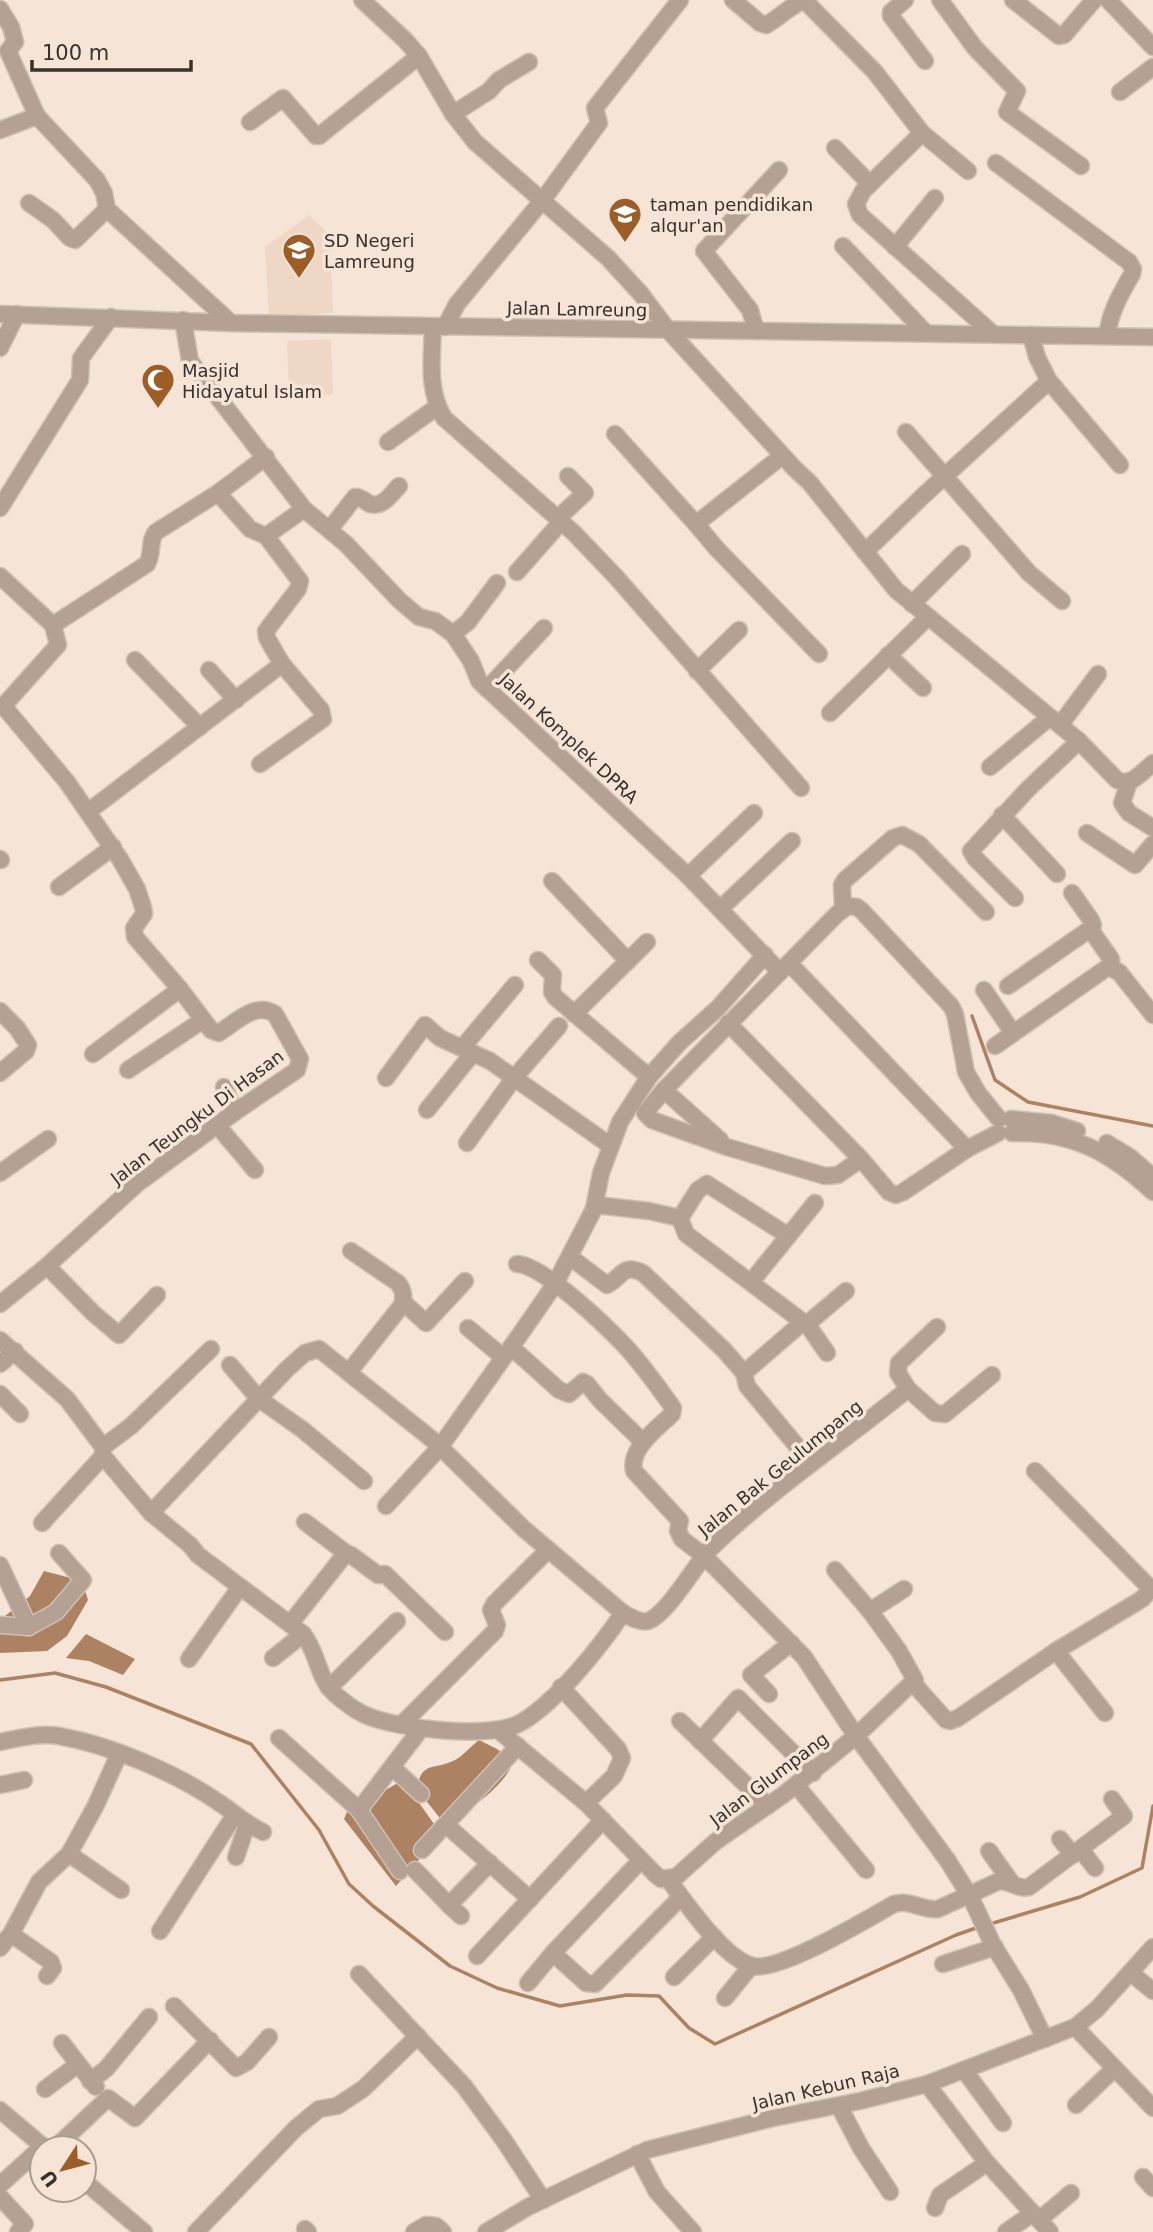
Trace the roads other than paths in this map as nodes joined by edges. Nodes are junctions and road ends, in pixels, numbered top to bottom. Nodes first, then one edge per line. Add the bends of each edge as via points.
1 (362, 0) edge
2 (680, 0) edge
3 (733, 0) edge
4 (905, 0) edge
5 (940, 0) edge
6 (1013, 0) edge
7 (1094, 0) edge
8 (1108, 0) edge
9 (0, 9) edge
10 (1153, 47) edge
11 (419, 56) junction
12 (925, 61) dead end
13 (529, 62) dead end
14 (1153, 67) edge
15 (1120, 92) dead end
16 (453, 114) junction
17 (37, 116) junction
18 (250, 122) dead end
19 (0, 130) edge
20 (922, 133) junction
21 (835, 148) dead end
22 (996, 163) dead end
23 (1081, 166) dead end
24 (779, 170) dead end
25 (968, 171) dead end
26 (870, 184) junction
27 (936, 198) dead end
28 (542, 201) junction
29 (29, 203) dead end
30 (107, 209) junction
31 (843, 246) dead end
32 (895, 247) junction
33 (0, 314) edge
34 (17, 314) junction
35 (111, 317) junction
36 (183, 320) junction
37 (231, 323) junction
38 (439, 327) junction
39 (668, 330) junction
40 (756, 331) junction
41 (926, 333) junction
42 (992, 333) junction
43 (1031, 335) junction
44 (1107, 336) junction
45 (1153, 337) edge
46 (0, 348) edge
47 (1049, 381) junction
48 (437, 407) junction
49 (906, 432) dead end
50 (615, 434) dead end
51 (388, 442) dead end
52 (782, 456) junction
53 (266, 457) junction
54 (1119, 466) dead end
55 (946, 475) junction
56 (568, 476) dead end
57 (399, 486) dead end
58 (218, 493) junction
59 (0, 508) edge
60 (304, 509) junction
61 (559, 520) junction
62 (696, 524) junction
63 (330, 529) junction
64 (266, 536) junction
65 (865, 552) junction
66 (962, 554) dead end
67 (517, 572) dead end
68 (0, 576) edge
69 (497, 583) dead end
70 (1062, 601) dead end
71 (912, 604) junction
72 (928, 618) junction
73 (54, 625) junction
74 (544, 628) dead end
75 (739, 631) dead end
76 (453, 634) junction
77 (818, 654) dead end
78 (888, 655) junction
79 (135, 660) dead end
80 (282, 664) junction
81 (209, 670) dead end
82 (696, 671) junction
83 (1098, 674) dead end
84 (923, 688) dead end
85 (487, 689) junction
86 (236, 700) junction
87 (830, 713) dead end
88 (1055, 721) junction
89 (200, 727) junction
90 (1079, 741) junction
91 (1153, 763) edge
92 (260, 764) dead end
93 (990, 767) dead end
94 (1129, 782) junction
95 (801, 788) dead end
96 (89, 811) junction
97 (754, 813) dead end
98 (1002, 815) junction
99 (1153, 828) edge
100 (1087, 834) dead end
101 (792, 841) dead end
102 (1153, 844) edge
103 (113, 847) junction
104 (1057, 874) dead end
105 (688, 876) junction
106 (552, 881) dead end
107 (59, 887) dead end
108 (1072, 893) dead end
109 (1015, 898) dead end
110 (843, 908) junction
111 (720, 909) junction
112 (986, 912) dead end
113 (1090, 929) junction
114 (647, 942) dead end
115 (765, 955) junction
116 (538, 960) dead end
117 (628, 961) junction
118 (785, 967) junction
119 (1112, 967) junction
120 (514, 985) dead end
121 (1008, 986) dead end
122 (180, 989) junction
123 (984, 990) dead end
124 (0, 1011) edge
125 (574, 1014) junction
126 (1153, 1015) edge
127 (202, 1020) junction
128 (728, 1023) junction
129 (559, 1026) dead end
130 (1013, 1033) junction
131 (995, 1046) dead end
132 (467, 1051) junction
133 (93, 1054) dead end
134 (128, 1070) dead end
135 (0, 1073) edge
136 (649, 1077) junction
137 (386, 1078) dead end
138 (514, 1078) junction
139 (224, 1087) dead end
140 (664, 1090) junction
141 (427, 1111) dead end
142 (234, 1112) junction
143 (217, 1125) junction
144 (1005, 1126) junction
145 (48, 1139) dead end
146 (467, 1143) dead end
147 (611, 1146) junction
148 (727, 1147) junction
149 (967, 1149) junction
150 (861, 1159) junction
151 (255, 1170) dead end
152 (0, 1173) edge
153 (1152, 1183) edge
154 (815, 1203) dead end
155 (594, 1208) junction
156 (680, 1218) junction
157 (787, 1236) junction
158 (351, 1251) dead end
159 (570, 1257) junction
160 (517, 1264) dead end
161 (47, 1266) junction
162 (465, 1281) dead end
163 (751, 1282) junction
164 (555, 1283) junction
165 (846, 1291) dead end
166 (158, 1295) dead end
167 (403, 1302) junction
168 (0, 1304) edge
169 (805, 1323) junction
170 (937, 1327) dead end
171 (468, 1328) dead end
172 (0, 1340) edge
173 (211, 1349) dead end
174 (15, 1351) junction
175 (507, 1352) junction
176 (827, 1353) dead end
177 (0, 1364) edge
178 (230, 1365) dead end
179 (349, 1372) junction
180 (744, 1373) junction
181 (992, 1375) dead end
182 (908, 1389) junction
183 (0, 1394) edge
184 (259, 1399) junction
185 (20, 1414) dead end
186 (643, 1442) junction
187 (440, 1447) junction
188 (103, 1451) junction
189 (811, 1463) junction
190 (1035, 1471) dead end
191 (364, 1480) dead end
192 (386, 1506) dead end
193 (151, 1513) junction
194 (305, 1522) dead end
195 (43, 1523) dead end
196 (548, 1550) junction
197 (59, 1553) dead end
198 (346, 1553) junction
199 (704, 1556) junction
200 (0, 1565) edge
201 (835, 1570) dead end
202 (240, 1587) junction
203 (1152, 1588) edge
204 (904, 1590) dead end
205 (870, 1611) junction
206 (623, 1613) junction
207 (397, 1621) dead end
208 (0, 1625) edge
209 (29, 1627) junction
210 (296, 1629) junction
211 (445, 1632) dead end
212 (790, 1643) junction
213 (1056, 1651) junction
214 (273, 1658) dead end
215 (188, 1659) dead end
216 (913, 1684) junction
217 (561, 1687) junction
218 (329, 1688) junction
219 (769, 1694) dead end
220 (1105, 1713) dead end
221 (680, 1721) dead end
222 (401, 1725) junction
223 (420, 1730) junction
224 (498, 1730) junction
225 (856, 1736) junction
226 (279, 1738) dead end
227 (700, 1741) junction
228 (0, 1742) edge
229 (518, 1746) junction
230 (119, 1754) junction
231 (392, 1767) junction
232 (813, 1773) junction
233 (24, 1780) dead end
234 (0, 1785) edge
235 (796, 1786) junction
236 (421, 1794) dead end
237 (1112, 1799) dead end
238 (586, 1803) junction
239 (768, 1806) junction
240 (359, 1810) junction
241 (240, 1820) junction
242 (603, 1820) junction
243 (453, 1831) dead end
244 (263, 1832) dead end
245 (1060, 1839) dead end
246 (422, 1850) dead end
247 (989, 1851) dead end
248 (1077, 1852) junction
249 (69, 1854) junction
250 (236, 1857) dead end
251 (641, 1860) junction
252 (490, 1863) junction
253 (1095, 1868) dead end
254 (866, 1870) dead end
255 (668, 1879) junction
256 (1011, 1882) junction
257 (121, 1890) dead end
258 (970, 1896) junction
259 (681, 1897) junction
260 (530, 1899) junction
261 (160, 1931) dead end
262 (11, 1934) junction
263 (714, 1937) junction
264 (995, 1947) junction
265 (1153, 1947) edge
266 (0, 1948) edge
267 (554, 1953) junction
268 (477, 1955) dead end
269 (943, 1964) dead end
270 (751, 1966) junction
271 (1131, 1973) junction
272 (359, 1974) dead end
273 (47, 1976) dead end
274 (674, 1977) dead end
275 (527, 1983) dead end
276 (1153, 1991) edge
277 (725, 1998) dead end
278 (174, 2006) dead end
279 (149, 2017) dead end
280 (1075, 2027) junction
281 (418, 2036) junction
282 (268, 2037) dead end
283 (1045, 2039) junction
284 (211, 2040) junction
285 (62, 2043) dead end
286 (77, 2065) junction
287 (964, 2070) junction
288 (1114, 2070) junction
289 (90, 2081) junction
290 (927, 2084) junction
291 (45, 2089) dead end
292 (108, 2098) junction
293 (839, 2105) junction
294 (1076, 2105) dead end
295 (1153, 2108) edge
296 (0, 2110) edge
297 (1003, 2123) dead end
298 (30, 2134) edge
299 (63, 2134) edge
300 (637, 2154) junction
301 (28, 2162) edge
302 (987, 2163) junction
303 (0, 2185) edge
304 (890, 2192) dead end
305 (1071, 2193) dead end
306 (98, 2195) edge
307 (0, 2197) edge
308 (543, 2200) junction
309 (935, 2208) dead end
310 (1041, 2222) edge
311 (132, 2228) edge
312 (18, 2232) edge
313 (196, 2232) edge
314 (414, 2232) edge
315 (443, 2232) edge
316 (486, 2232) edge
317 (692, 2232) edge
318 (1006, 2232) edge

1 - 11 street
2 - 28 street via 595,108 599,123
3 - 20 street via 766,25 798,1 805,1 875,72
4 - 12 street via 891,16
5 - 23 street via 969,42 1017,91 1007,112
6 - 7 street via 1059,36
8 - 10 street
9 - 17 street via 15,42 8,51
11 - 16 street
11 - 18 street via 319,136 283,98
13 - 16 street
14 - 15 street
16 - 28 street via 475,142
17 - 19 street
17 - 30 street via 97,180
20 - 25 street
20 - 26 street
21 - 26 street
22 - 44 street via 1129,261 1132,274 1109,320
24 - 40 street via 704,251 750,310
26 - 32 street via 858,198 857,209
27 - 32 street
28 - 38 street
28 - 39 street via 615,265
29 - 30 street via 75,240
30 - 37 street
31 - 41 street
32 - 42 street
33 - 34 street, Jalan Lamreung
34 - 35 street, Jalan Lamreung
34 - 46 street
35 - 36 street, Jalan Lamreung
35 - 59 street via 81,358 80,380
36 - 37 street, Jalan Lamreung
36 - 53 street, Jalan Komplek DPRA via 190,361
37 - 38 street, Jalan Lamreung
38 - 39 street, Jalan Lamreung
38 - 48 street via 432,388
39 - 40 street, Jalan Lamreung
39 - 52 street
40 - 41 street, Jalan Lamreung
41 - 42 street, Jalan Lamreung
42 - 43 street, Jalan Lamreung
43 - 44 street, Jalan Lamreung
43 - 47 street
44 - 45 street, Jalan Lamreung
47 - 54 street
47 - 55 street
48 - 51 street
48 - 61 street
49 - 55 street
50 - 62 street
52 - 62 street
52 - 65 street via 823,498
53 - 58 street
53 - 60 street, Jalan Komplek DPRA
55 - 65 street
55 - 70 street via 1029,573
56 - 61 street via 585,493
57 - 63 street via 377,505 355,497
58 - 64 street via 250,529
58 - 73 street via 156,532 147,564
60 - 63 street, Jalan Komplek DPRA
60 - 64 street
61 - 67 street
61 - 82 street via 616,577
62 - 77 street
63 - 76 street, Jalan Komplek DPRA via 399,600 419,617 435,621
64 - 80 street via 300,581 266,631
65 - 71 street
66 - 71 street
68 - 73 street
69 - 76 street via 468,622
71 - 72 street
72 - 78 street
72 - 88 street
73 - 96 street via 58,645 5,708
74 - 85 street
75 - 82 street
76 - 85 street, Jalan Komplek DPRA
78 - 84 street
78 - 87 street
79 - 89 street
80 - 86 street
80 - 92 street via 321,710 323,719
81 - 86 street
82 - 95 street
83 - 88 street
85 - 105 street, Jalan Komplek DPRA
86 - 89 street
88 - 90 street
88 - 93 street
89 - 96 street
90 - 94 street via 1116,780
90 - 98 street
91 - 94 street
94 - 99 street via 1122,803
96 - 103 street
97 - 105 street
98 - 104 street
98 - 109 street via 971,850
100 - 102 street via 1135,865
101 - 111 street
103 - 107 street
103 - 122 street via 141,900 144,914 134,929 135,937
105 - 111 street, Jalan Komplek DPRA
106 - 117 street
108 - 113 street via 1091,920
110 - 112 street via 845,880 892,838 902,835 919,844
110 - 118 street
110 - 144 street via 853,906 862,911 951,1006 966,1072
111 - 115 street, Jalan Komplek DPRA
113 - 119 street
113 - 121 street
114 - 117 street
115 - 118 street, Jalan Komplek DPRA
115 - 136 street
116 - 125 street via 553,975 552,992
117 - 125 street
118 - 128 street
118 - 149 street, Jalan Komplek DPRA
119 - 126 street
119 - 130 street
120 - 132 street
122 - 127 street
122 - 133 street
123 - 130 street
124 - 135 street via 28,1045
125 - 136 street
127 - 134 street
127 - 142 street, Jalan Teungku Di Hasan via 219,1032 251,1012 267,1009 275,1014 300,1059 297,1070
128 - 140 street
128 - 150 street
129 - 138 street
130 - 131 street
132 - 137 street via 425,1025
132 - 138 street
132 - 141 street
136 - 147 street via 620,1122
138 - 146 street
138 - 147 street
139 - 142 street
140 - 148 street
140 - 148 street via 646,1110 649,1119
142 - 143 street, Jalan Teungku Di Hasan
143 - 151 street
143 - 161 street, Jalan Teungku Di Hasan via 138,1183
144 - 149 street
144 - 153 street via 1078,1141
145 - 152 street
147 - 155 street
148 - 150 street via 825,1176 838,1175
149 - 150 street via 896,1195
154 - 157 street
155 - 156 street via 605,1205
155 - 159 street
156 - 157 street via 707,1184
156 - 163 street via 686,1234
157 - 163 street
158 - 167 street via 398,1283
159 - 164 street
159 - 180 street via 607,1285 624,1270 643,1273
160 - 164 street
161 - 166 street via 119,1335
161 - 168 street, Jalan Teungku Di Hasan
162 - 167 street via 426,1322
163 - 169 street
164 - 175 street
164 - 186 street via 625,1347 673,1408
165 - 169 street
167 - 179 street
169 - 176 street
169 - 180 street
170 - 182 street via 899,1363 898,1373
171 - 175 street
172 - 174 street
173 - 188 street
174 - 177 street
174 - 188 street via 67,1399
175 - 186 street via 569,1394 583,1382 587,1384
175 - 187 street
178 - 184 street
179 - 184 street via 318,1349 305,1353
179 - 187 street
180 - 189 street via 747,1386
181 - 182 street via 945,1414 935,1413
182 - 189 street, Jalan Bak Geulumpang
183 - 185 street
184 - 191 street
184 - 193 street
186 - 199 street via 634,1471 680,1521 682,1539
187 - 192 street
187 - 196 street
188 - 193 street
188 - 195 street
189 - 199 street, Jalan Bak Geulumpang
190 - 203 street
193 - 202 street
194 - 198 street
196 - 206 street
196 - 222 street via 494,1604 495,1631
197 - 209 street via 83,1580 56,1612
198 - 210 street
198 - 211 street via 378,1575 385,1574
199 - 206 street, Jalan Bak Geulumpang via 652,1618 642,1621
199 - 212 street
200 - 209 street
201 - 205 street
202 - 210 street
202 - 215 street
203 - 213 street via 1142,1599
204 - 205 street
205 - 216 street via 904,1659 914,1676
206 - 217 street
207 - 218 street
208 - 209 street
210 - 214 street
210 - 218 street via 312,1645
212 - 219 street via 751,1675
212 - 225 street via 819,1676
213 - 216 street via 950,1721
213 - 220 street
216 - 225 street
217 - 224 street via 523,1721
217 - 238 street via 622,1758 614,1776
218 - 222 street via 365,1715
221 - 227 street
222 - 223 street
223 - 224 street
223 - 231 street
224 - 229 street
225 - 232 street, Jalan Glumpang
225 - 258 street, Jalan Glumpang
226 - 240 street
227 - 232 street via 738,1698
227 - 239 street
228 - 230 street via 57,1736
229 - 238 street
229 - 246 street
230 - 241 street via 174,1778
230 - 249 street
231 - 236 street
231 - 240 street
232 - 235 street, Jalan Glumpang
233 - 234 street
235 - 239 street, Jalan Glumpang
235 - 254 street
237 - 248 street via 1124,1816
238 - 242 street
239 - 255 street, Jalan Glumpang
240 - 252 street via 408,1871 455,1910
241 - 244 street
241 - 250 street
241 - 261 street
242 - 251 street
242 - 260 street
243 - 252 street
245 - 248 street
247 - 256 street
248 - 253 street
248 - 256 street via 1029,1887
249 - 257 street
249 - 262 street via 39,1882
251 - 255 street via 661,1879
251 - 267 street
252 - 260 street
255 - 259 street
256 - 258 street via 997,1882
258 - 264 street, Jalan Glumpang
258 - 270 street via 929,1910 904,1901 894,1904 793,1956
259 - 263 street
259 - 267 street via 595,1984 586,1983
260 - 268 street
262 - 266 street
262 - 273 street via 51,1962 53,1968
263 - 270 street
263 - 274 street
264 - 269 street
264 - 283 street, Jalan Glumpang
265 - 271 street, Jalan Kebun Raja
267 - 275 street
270 - 277 street
271 - 276 street
271 - 280 street, Jalan Kebun Raja
272 - 281 street
278 - 284 street
279 - 289 street via 106,2069
280 - 283 street, Jalan Kebun Raja
280 - 288 street
281 - 308 street via 464,2086
281 - 313 street via 363,2089 337,2106 319,2109 296,2128
282 - 284 street via 236,2068
283 - 287 street, Jalan Kebun Raja
284 - 292 street via 135,2118
285 - 286 street
286 - 289 street
286 - 291 street
287 - 290 street, Jalan Kebun Raja
287 - 297 street
288 - 294 street
288 - 295 street
289 - 292 street
290 - 293 street, Jalan Kebun Raja
290 - 302 street
292 - 299 street
293 - 300 street, Jalan Kebun Raja
293 - 304 street
296 - 298 street
300 - 308 street, Jalan Kebun Raja
300 - 317 street via 657,2192
301 - 303 street
302 - 309 street via 940,2195
302 - 310 street
305 - 310 street
306 - 311 street
307 - 312 street via 24,2224
308 - 316 street, Jalan Kebun Raja
310 - 318 street
314 - 315 street via 426,2225

